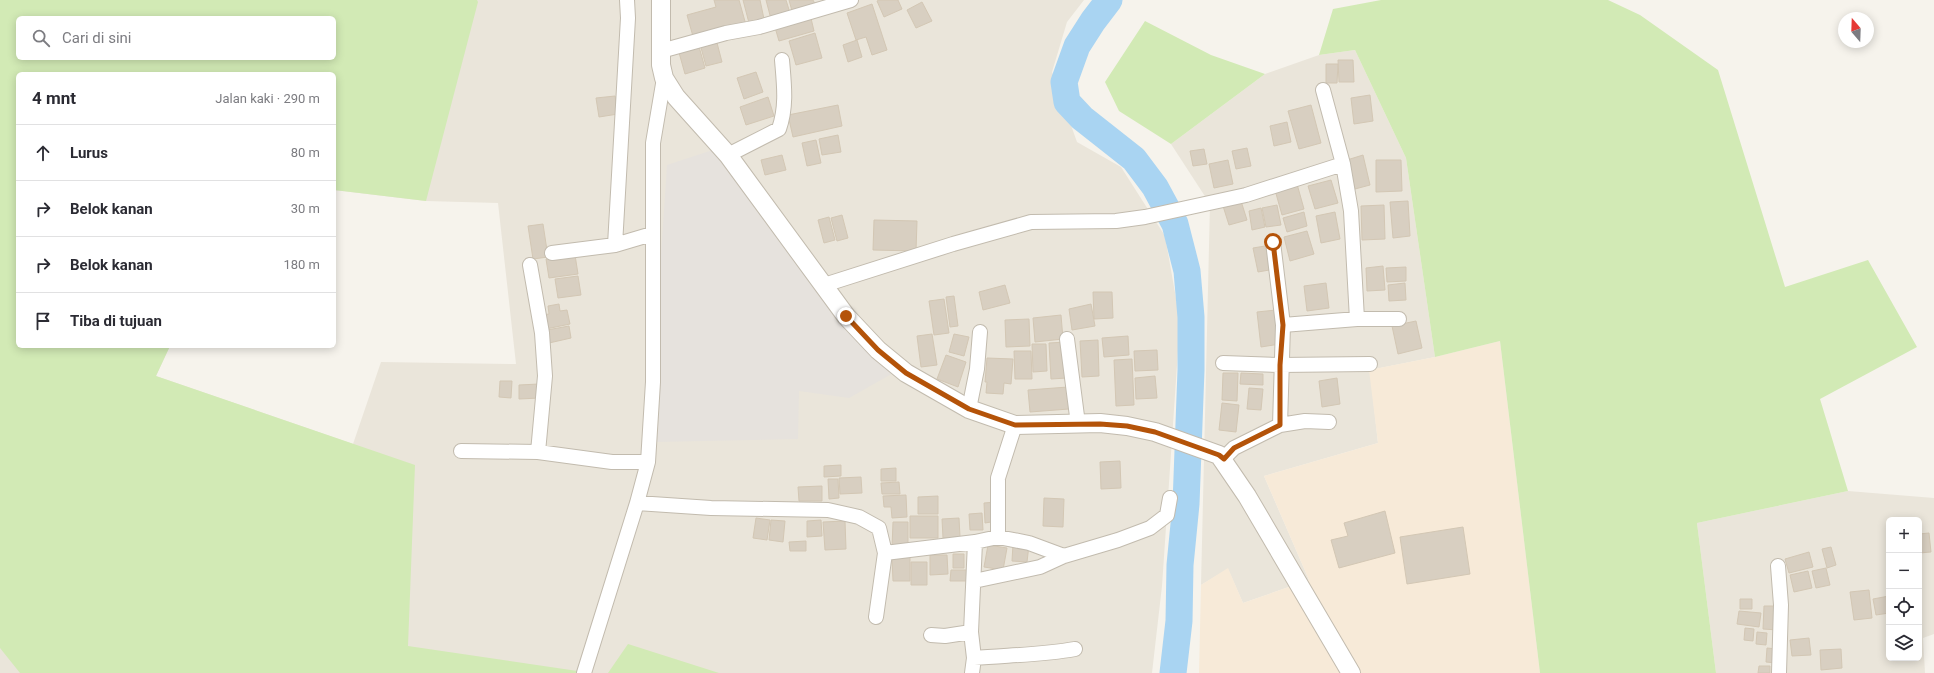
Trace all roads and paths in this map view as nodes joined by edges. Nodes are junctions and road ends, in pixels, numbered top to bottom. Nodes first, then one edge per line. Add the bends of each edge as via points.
1 (627, 0) edge
2 (661, 0) edge
3 (851, 0) edge
4 (661, 51) junction
5 (782, 60) dead end
6 (664, 78) junction
7 (1323, 90) dead end
8 (728, 155) junction
9 (1343, 164) junction
10 (648, 235) junction
11 (1273, 242) dead end
12 (622, 243) junction
13 (552, 253) dead end
14 (530, 265) dead end
15 (824, 285) junction
16 (1357, 319) junction
17 (1399, 319) dead end
18 (1283, 325) junction
19 (980, 332) dead end
20 (1067, 339) dead end
21 (1223, 363) dead end
22 (1370, 364) dead end
23 (1280, 365) junction
24 (969, 409) junction
25 (1329, 422) dead end
26 (1078, 424) junction
27 (1015, 425) junction
28 (1280, 425) junction
29 (461, 451) dead end
30 (538, 452) junction
31 (1221, 457) junction
32 (642, 462) junction
33 (1170, 498) dead end
34 (637, 503) junction
35 (998, 537) junction
36 (975, 542) junction
37 (885, 553) junction
38 (1064, 556) junction
39 (1778, 566) dead end
40 (974, 581) junction
41 (876, 617) dead end
42 (971, 632) junction
43 (931, 635) dead end
44 (1074, 649) dead end
45 (974, 658) junction
46 (584, 673) edge
47 (972, 673) edge
48 (1351, 673) edge
49 (1779, 673) edge

1 - 12 street
2 - 4 street
3 - 4 street via 759,27 726,33
4 - 6 street
5 - 8 street via 786,95 779,129
6 - 8 street via 676,97
6 - 10 street via 654,143
7 - 9 street
8 - 15 street
9 - 15 street via 1246,195 1146,217 1116,221 1031,222
9 - 16 street via 1351,211
10 - 12 street
10 - 32 street via 652,382
11 - 18 street
12 - 13 street
14 - 30 street via 542,333 545,376
15 - 24 street via 846,316 878,350 906,373
16 - 17 street
16 - 18 street
18 - 23 street
19 - 24 street via 977,369
20 - 26 street
21 - 23 street
22 - 23 street
23 - 28 street
24 - 27 street
25 - 28 street via 1305,421
26 - 27 street
26 - 31 street via 1127,426 1172,438
27 - 35 street via 998,478
28 - 31 street
29 - 30 street
30 - 32 street via 612,462
31 - 48 street
32 - 34 street
33 - 38 street via 1167,515 1150,528
34 - 37 street via 711,508 828,510 859,517 879,528
34 - 46 street
35 - 36 street
35 - 38 street via 1029,543
36 - 37 street
36 - 40 street
37 - 41 street
38 - 40 street via 1040,567
39 - 49 street via 1781,612
40 - 42 street
42 - 43 street via 945,636
42 - 45 street
44 - 45 street
45 - 47 street

